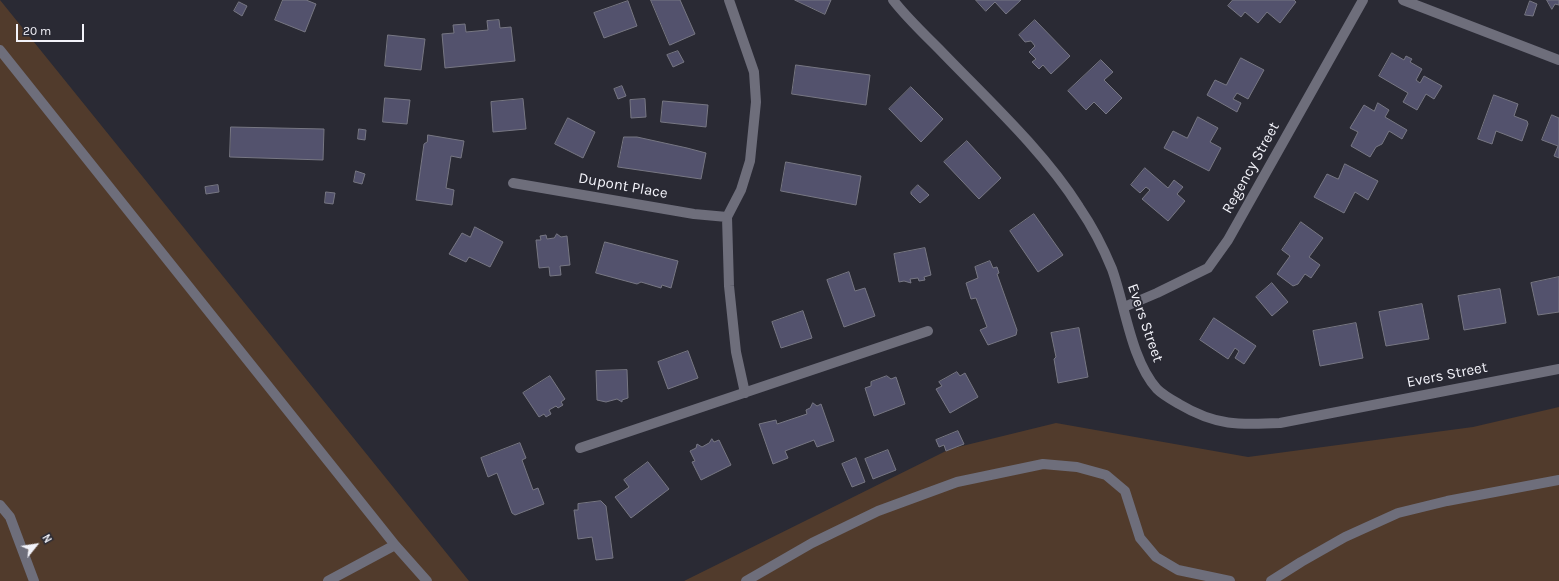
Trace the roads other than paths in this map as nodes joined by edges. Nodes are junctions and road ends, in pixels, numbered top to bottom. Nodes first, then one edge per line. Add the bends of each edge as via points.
1 (729, 0) edge
2 (893, 0) edge
3 (1363, 0) edge
4 (1403, 0) edge
5 (0, 50) edge
6 (1559, 60) edge
7 (513, 183) dead end
8 (727, 217) junction
9 (1124, 307) junction
10 (928, 332) dead end
11 (1559, 369) edge
12 (745, 393) junction
13 (580, 448) dead end
14 (1559, 480) edge
15 (0, 505) edge
16 (394, 545) junction
17 (34, 581) edge
18 (328, 581) edge
19 (426, 581) edge
20 (746, 581) edge
21 (1230, 581) edge
22 (1271, 581) edge

1 - 8 street via 754,72 756,102 750,161 741,190
2 - 9 street, Evers Street via 1018,130 1059,179 1079,206 1097,238 1112,269
3 - 9 street, Regency Street via 1228,240 1208,268
4 - 6 street
5 - 16 street
7 - 8 street, Dupont Place via 694,214
8 - 12 street via 729,286 736,352
9 - 11 street, Evers Street via 1136,353 1157,389 1168,398 1216,421 1245,425 1280,423
10 - 12 street
12 - 13 street
14 - 22 street via 1398,513 1345,537
15 - 17 street via 10,517
16 - 18 street
16 - 19 street
20 - 21 street via 812,543 878,511 957,482 1043,464 1106,475 1125,491 1140,538 1156,557 1178,570

